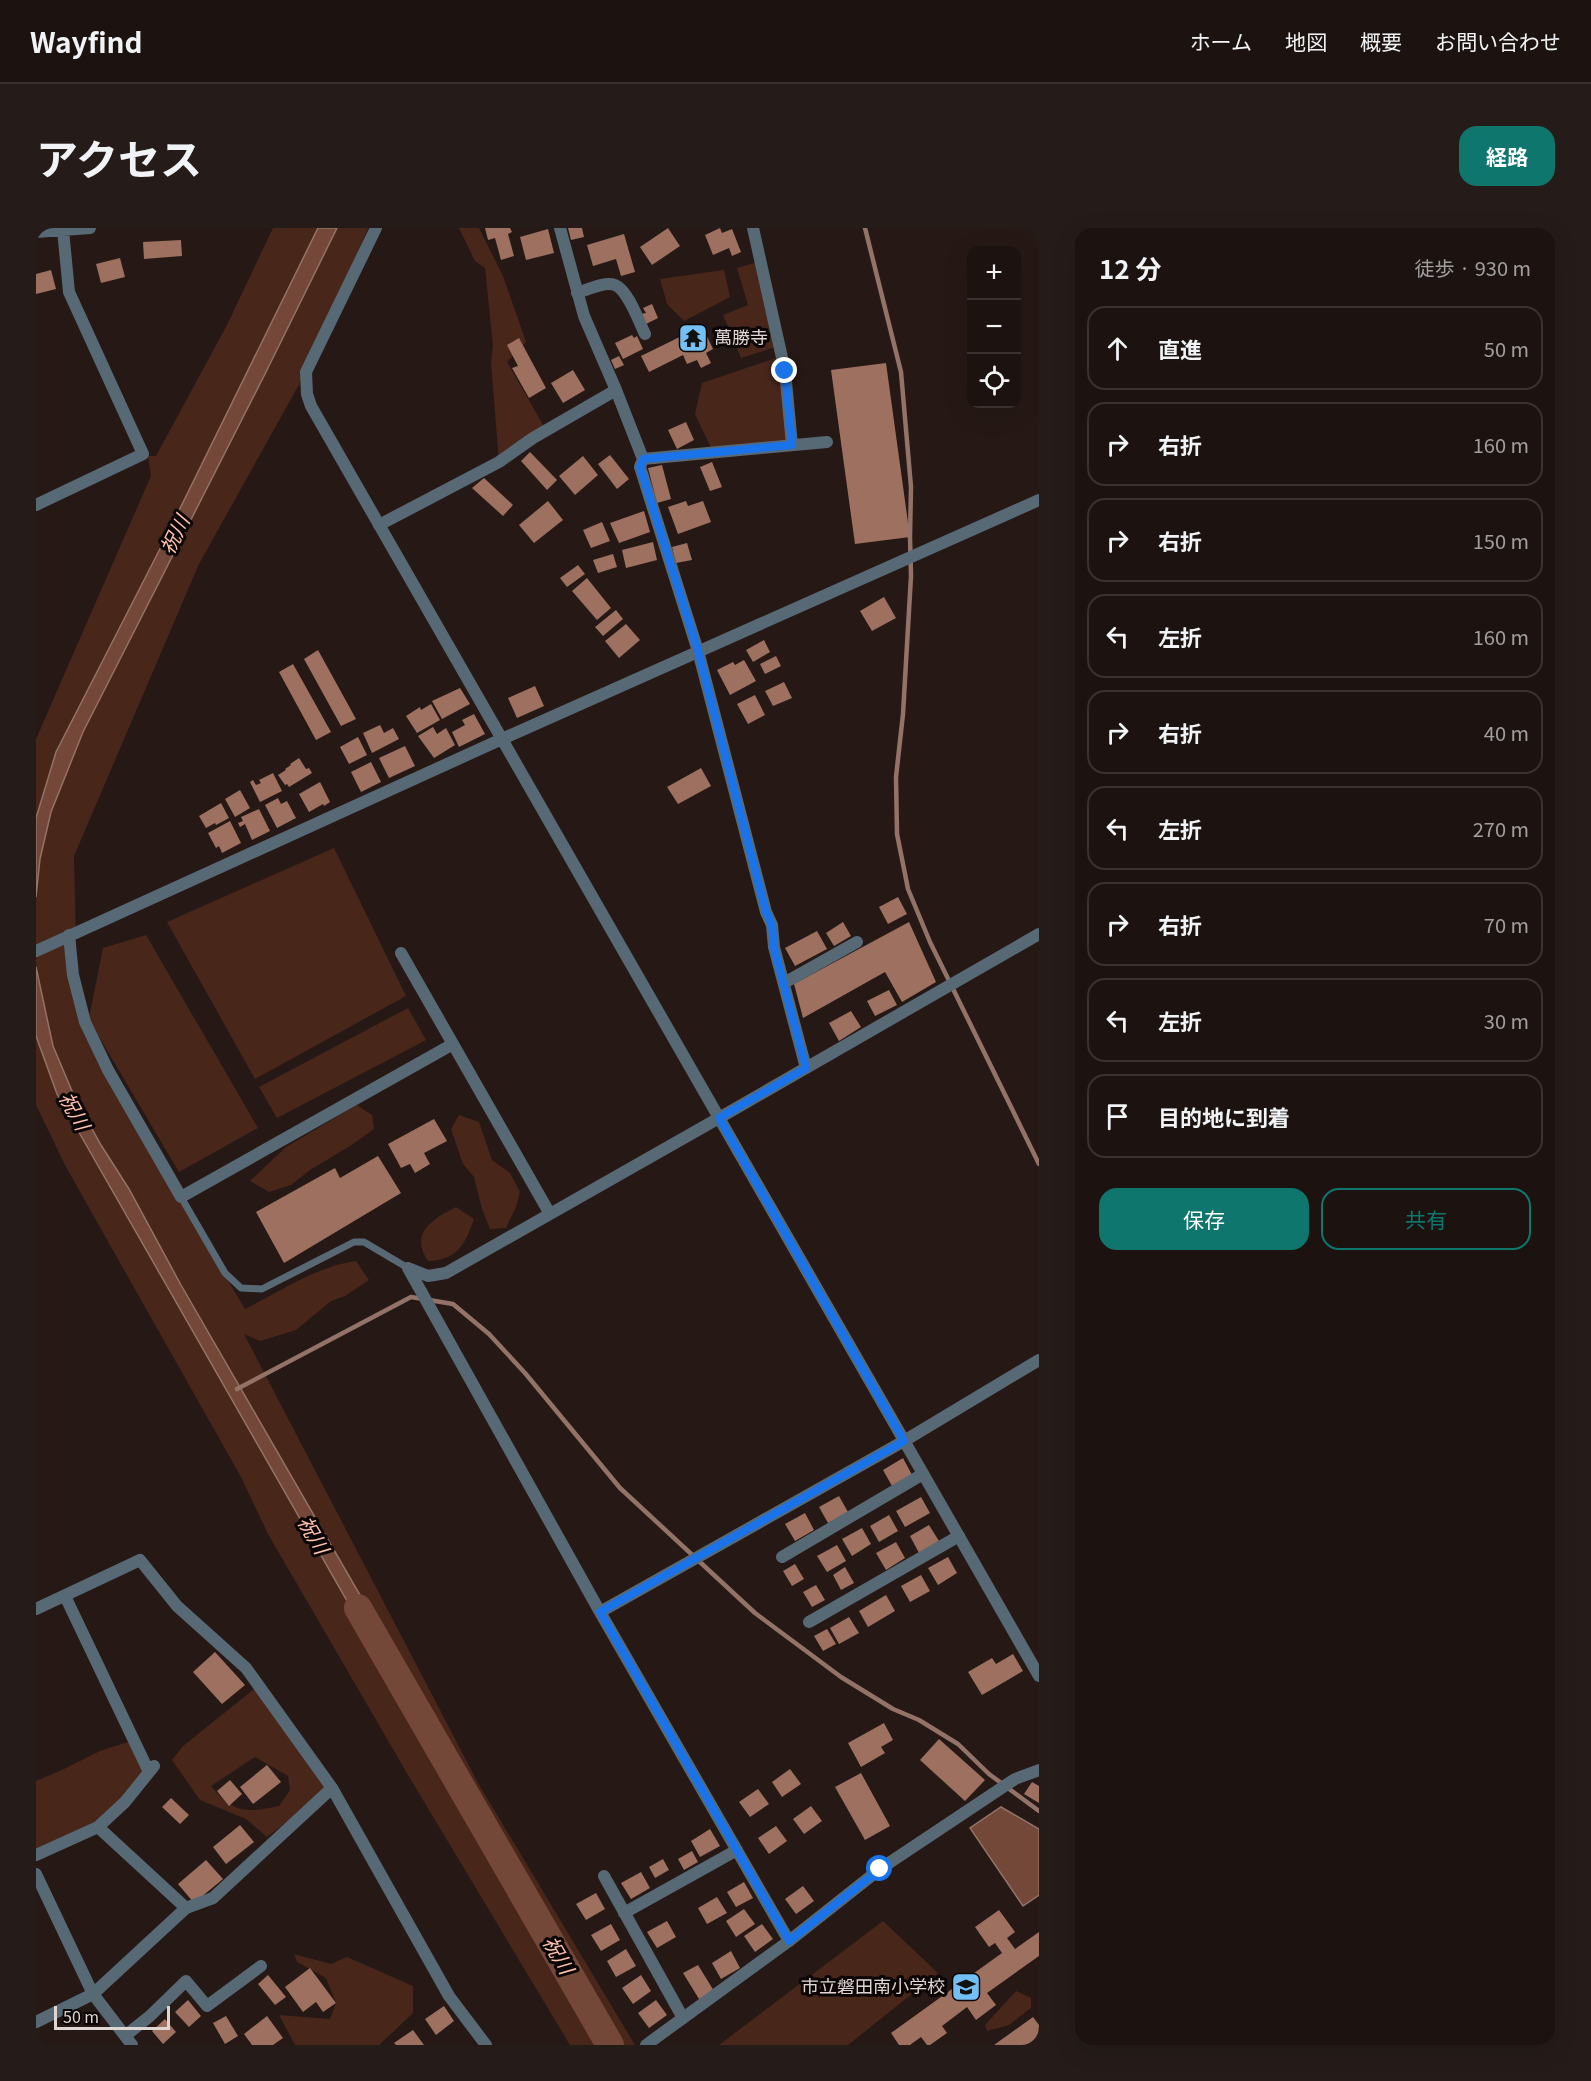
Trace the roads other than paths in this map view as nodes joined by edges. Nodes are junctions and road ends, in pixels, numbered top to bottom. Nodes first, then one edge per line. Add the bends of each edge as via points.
1 (90, 228) edge
2 (376, 228) edge
3 (560, 228) edge
4 (753, 228) edge
5 (40, 230) edge
6 (63, 230) junction
7 (578, 293) junction
8 (645, 334) dead end
9 (616, 390) junction
10 (826, 442) dead end
11 (792, 445) junction
12 (643, 459) junction
13 (1039, 500) edge
14 (36, 505) edge
15 (379, 525) junction
16 (698, 651) junction
17 (502, 739) junction
18 (1039, 934) edge
19 (69, 935) junction
20 (857, 942) dead end
21 (36, 951) edge
22 (401, 953) dead end
23 (784, 983) junction
24 (453, 1044) junction
25 (806, 1068) junction
26 (719, 1118) junction
27 (181, 1197) junction
28 (550, 1214) junction
29 (408, 1268) junction
30 (1039, 1359) edge
31 (904, 1441) junction
32 (923, 1474) junction
33 (959, 1536) junction
34 (782, 1557) dead end
35 (65, 1596) junction
36 (36, 1609) edge
37 (600, 1612) junction
38 (809, 1622) dead end
39 (1039, 1676) edge
40 (1039, 1770) edge
41 (332, 1788) junction
42 (98, 1827) junction
43 (737, 1850) junction
44 (36, 1855) edge
45 (36, 1874) edge
46 (604, 1876) dead end
47 (186, 1908) junction
48 (624, 1913) junction
49 (789, 1941) junction
50 (261, 1965) dead end
51 (93, 1994) junction
52 (683, 2018) junction
53 (36, 2022) edge
54 (129, 2041) edge
55 (653, 2043) edge
56 (486, 2045) edge

1 - 6 street
2 - 15 street via 306,372 305,383 311,406
3 - 7 street
4 - 11 street via 785,371
5 - 6 street
6 - 14 street via 69,292 143,454
7 - 8 street via 615,285 625,293
7 - 9 street
9 - 12 street
9 - 15 street via 499,462
10 - 11 street
11 - 12 street
12 - 16 street via 640,467
13 - 16 street
15 - 17 street
16 - 17 street
16 - 23 street
17 - 19 street
17 - 26 street
18 - 25 street
19 - 21 street
19 - 27 street via 73,975 85,1022
20 - 23 street
22 - 24 street
23 - 25 street
24 - 27 street
24 - 28 street
25 - 26 street
26 - 28 street
26 - 31 street
27 - 29 lane via 225,1273 241,1288 262,1289 354,1242 364,1242
28 - 29 street via 446,1273 428,1276
29 - 37 street
30 - 31 street
31 - 32 street
31 - 37 street
32 - 33 street
32 - 34 street
33 - 38 street
33 - 39 street
35 - 36 street
35 - 41 street via 140,1560 177,1606 246,1668
35 - 42 street via 152,1769
37 - 43 street
40 - 49 street via 1016,1779 880,1869
41 - 47 street via 213,1898
41 - 56 street via 449,1996
42 - 44 street
42 - 47 street
43 - 48 street
43 - 49 street
45 - 51 street
46 - 48 street
47 - 51 street
48 - 52 street
49 - 52 street
50 - 54 street via 207,2006 186,1981
51 - 53 street
51 - 54 street
52 - 55 street

